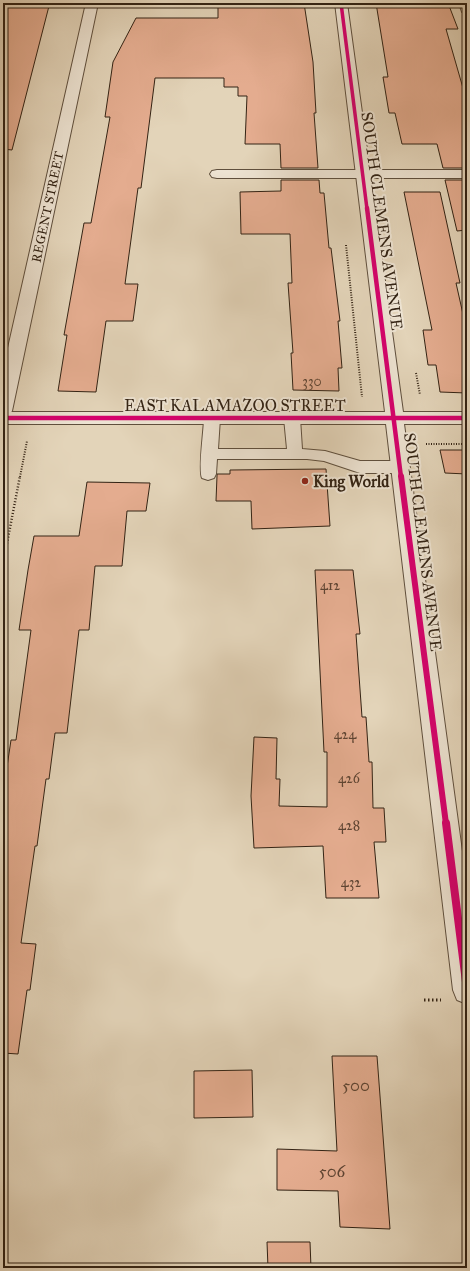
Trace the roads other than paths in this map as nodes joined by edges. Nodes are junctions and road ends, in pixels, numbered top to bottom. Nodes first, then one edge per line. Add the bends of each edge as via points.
1 (92, 3) edge
2 (341, 3) edge
3 (464, 3) edge
4 (467, 12) edge
5 (217, 174) dead end
6 (362, 174) junction
7 (467, 174) edge
8 (3, 411) edge
9 (3, 418) edge
10 (212, 418) junction
11 (292, 418) junction
12 (467, 418) edge
13 (395, 419) junction
14 (209, 454) junction
15 (295, 454) junction
16 (400, 467) junction
17 (208, 474) dead end
18 (464, 954) edge
19 (467, 990) edge

1 - 8 street, REGENT STREET
2 - 6 street, SOUTH CLEMENS AVENUE
3 - 4 lane
5 - 6 street
6 - 7 street
6 - 13 street, SOUTH CLEMENS AVENUE
9 - 10 street, EAST KALAMAZOO STREET
10 - 11 street, EAST KALAMAZOO STREET
10 - 14 lane
11 - 13 street, EAST KALAMAZOO STREET
11 - 15 lane
12 - 13 street, EAST KALAMAZOO STREET
13 - 16 street, SOUTH CLEMENS AVENUE
14 - 15 lane
14 - 17 lane
15 - 16 lane via 325,456 360,467
16 - 18 street, SOUTH CLEMENS AVENUE
18 - 19 street, SOUTH CLEMENS AVENUE

